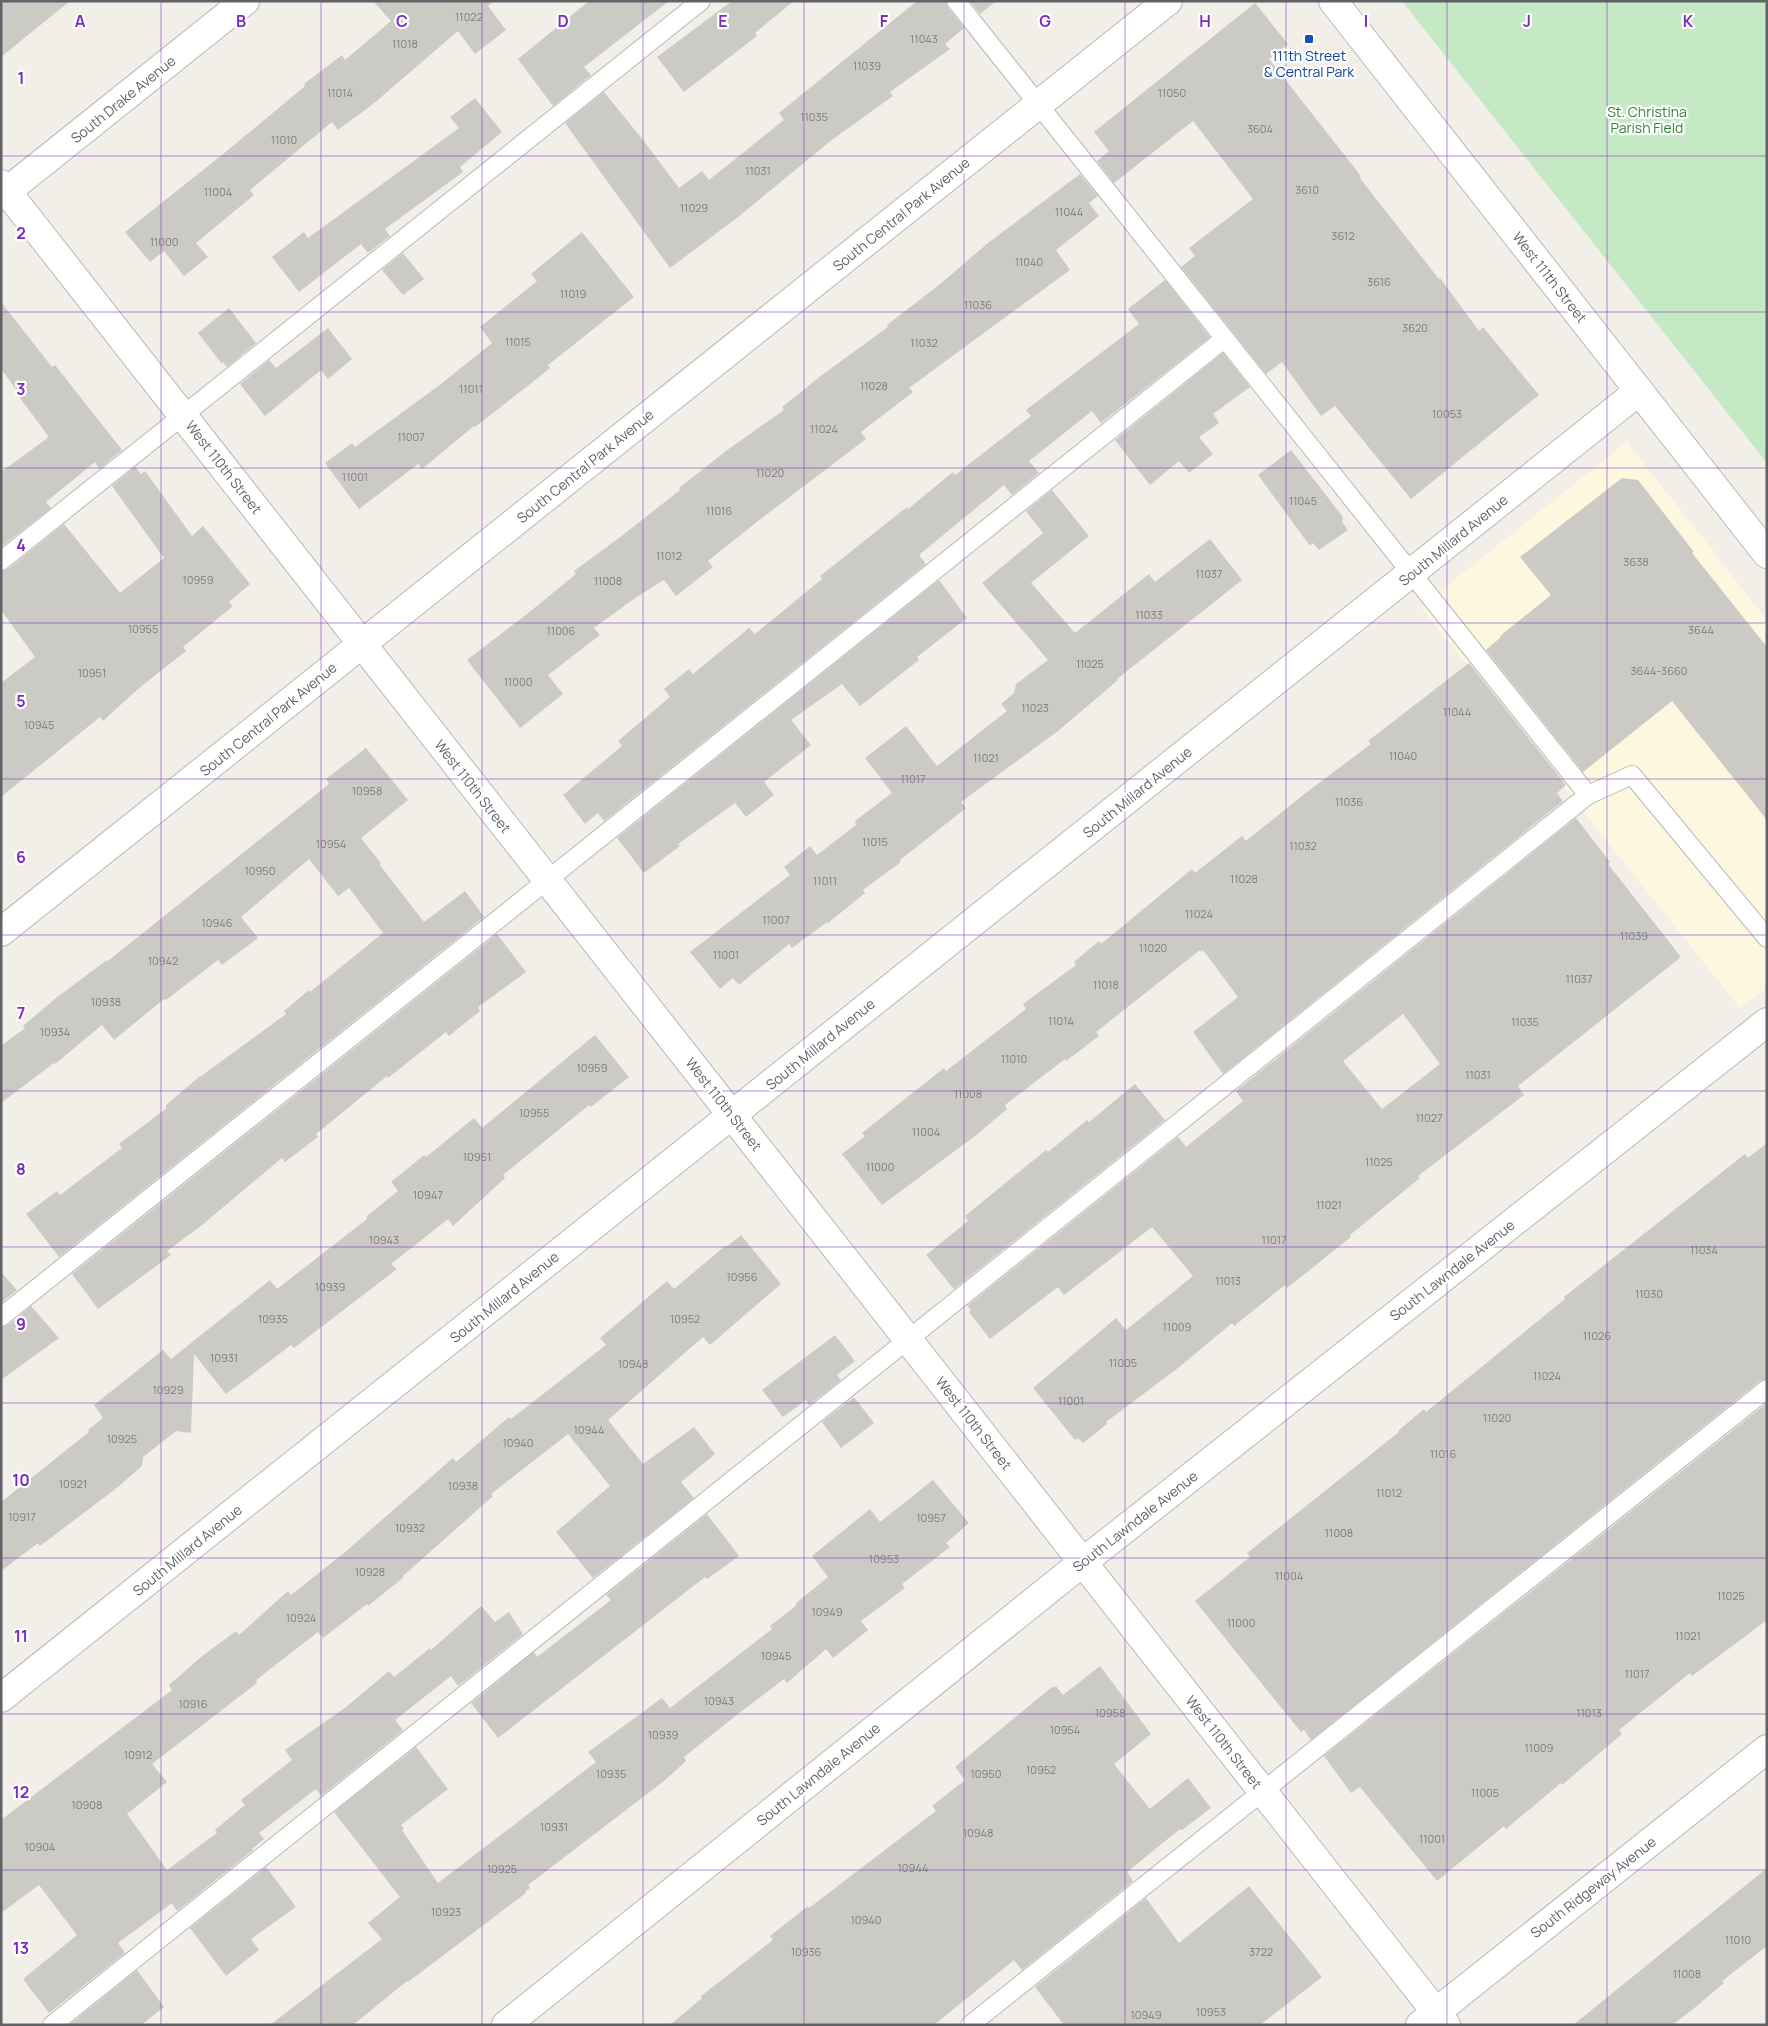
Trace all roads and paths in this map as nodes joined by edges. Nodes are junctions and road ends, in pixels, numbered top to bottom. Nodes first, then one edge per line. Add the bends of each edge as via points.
1 (245, 1) edge
2 (701, 1) edge
3 (956, 1) edge
4 (1168, 1) edge
5 (1333, 1) edge
6 (1038, 105) junction
7 (3, 190) edge
8 (1224, 339) junction
9 (1639, 392) junction
10 (183, 415) junction
11 (1767, 554) edge
12 (1, 560) edge
13 (1411, 573) junction
14 (362, 644) junction
15 (1588, 795) junction
16 (548, 881) junction
17 (1, 932) edge
18 (1767, 938) edge
19 (1767, 1022) edge
20 (732, 1115) junction
21 (1, 1317) edge
22 (909, 1340) junction
23 (1767, 1389) edge
24 (1083, 1562) junction
25 (1, 1698) edge
26 (1767, 1749) edge
27 (1262, 1791) junction
28 (1434, 2020) edge
29 (52, 2025) edge
30 (506, 2025) edge
31 (970, 2025) edge

1 - 7 street, South Drake Avenue
2 - 10 lane
3 - 6 lane
4 - 6 street, South Central Park Avenue
5 - 9 street, West 111th Street
6 - 8 lane
6 - 14 street, South Central Park Avenue
7 - 10 street, West 110th Street
8 - 13 lane
8 - 16 lane
9 - 11 street, West 111th Street
9 - 13 street, South Millard Avenue
10 - 12 lane
10 - 14 street, West 110th Street
13 - 15 lane
13 - 20 street, South Millard Avenue
14 - 16 street, West 110th Street
14 - 17 street, South Central Park Avenue
15 - 18 lane via 1632,775
15 - 22 lane
16 - 20 street, West 110th Street
16 - 21 lane
19 - 24 street, South Lawndale Avenue
20 - 22 street, West 110th Street
20 - 25 street, South Millard Avenue
22 - 24 street, West 110th Street
22 - 29 lane
23 - 27 lane
24 - 27 street, West 110th Street
24 - 30 street, South Lawndale Avenue
26 - 28 street, South Ridgeway Avenue
27 - 28 street, West 110th Street
27 - 31 lane

